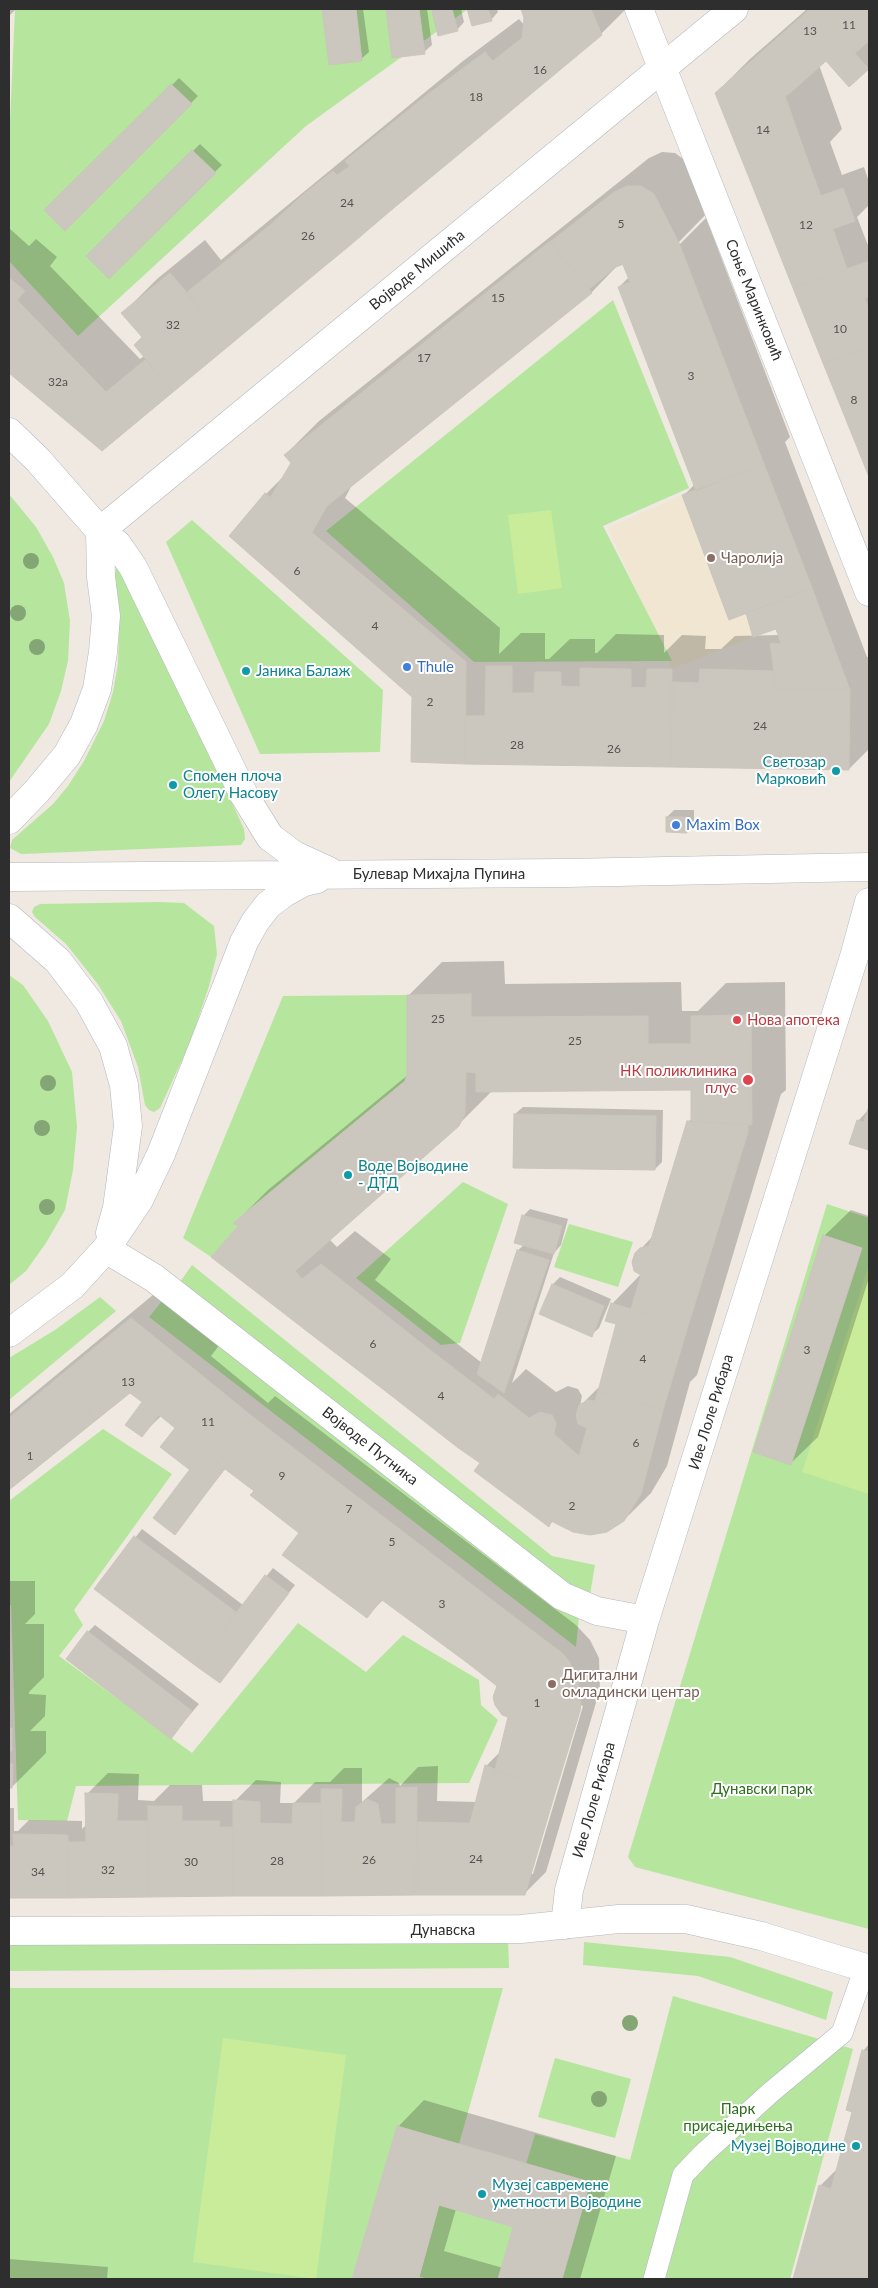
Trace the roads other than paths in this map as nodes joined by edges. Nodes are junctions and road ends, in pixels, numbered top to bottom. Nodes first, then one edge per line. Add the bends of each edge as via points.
1 (639, 9) edge
2 (734, 9) edge
3 (662, 69) junction
4 (9, 432) edge
5 (100, 531) junction
6 (869, 592) edge
7 (9, 820) edge
8 (869, 868) edge
9 (335, 874) junction
10 (9, 877) edge
11 (869, 902) edge
12 (9, 918) edge
13 (106, 1249) junction
14 (9, 1333) edge
15 (645, 1620) junction
16 (564, 1925) junction
17 (9, 1931) edge
18 (867, 1968) edge
19 (654, 2279) edge

1 - 3 street, Соње Маринковић
2 - 3 street, Војводе Мишића
3 - 5 street, Војводе Мишића
3 - 6 street, Соње Маринковић
4 - 5 street
5 - 7 street via 106,616 97,689 84,724 67,755
5 - 9 street via 116,544 133,567 244,795 270,837 294,856
8 - 9 street, Булевар Михајла Пупина
9 - 10 street, Булевар Михајла Пупина
9 - 13 street via 304,882 284,893 268,905 255,922 244,942 161,1154 139,1200
11 - 15 street, Иве Лоле Рибара
12 - 13 street via 58,961 89,1002 113,1046 124,1085 128,1126 117,1208
13 - 14 street via 72,1286
13 - 15 street, Војводе Путника via 154,1278 562,1596 597,1611
15 - 16 street, Иве Лоле Рибара via 569,1890
16 - 17 street, Дунавска via 511,1930
16 - 18 street, Дунавска via 619,1919 686,1919 761,1936
18 - 19 lane via 842,2033 770,2093 683,2175

